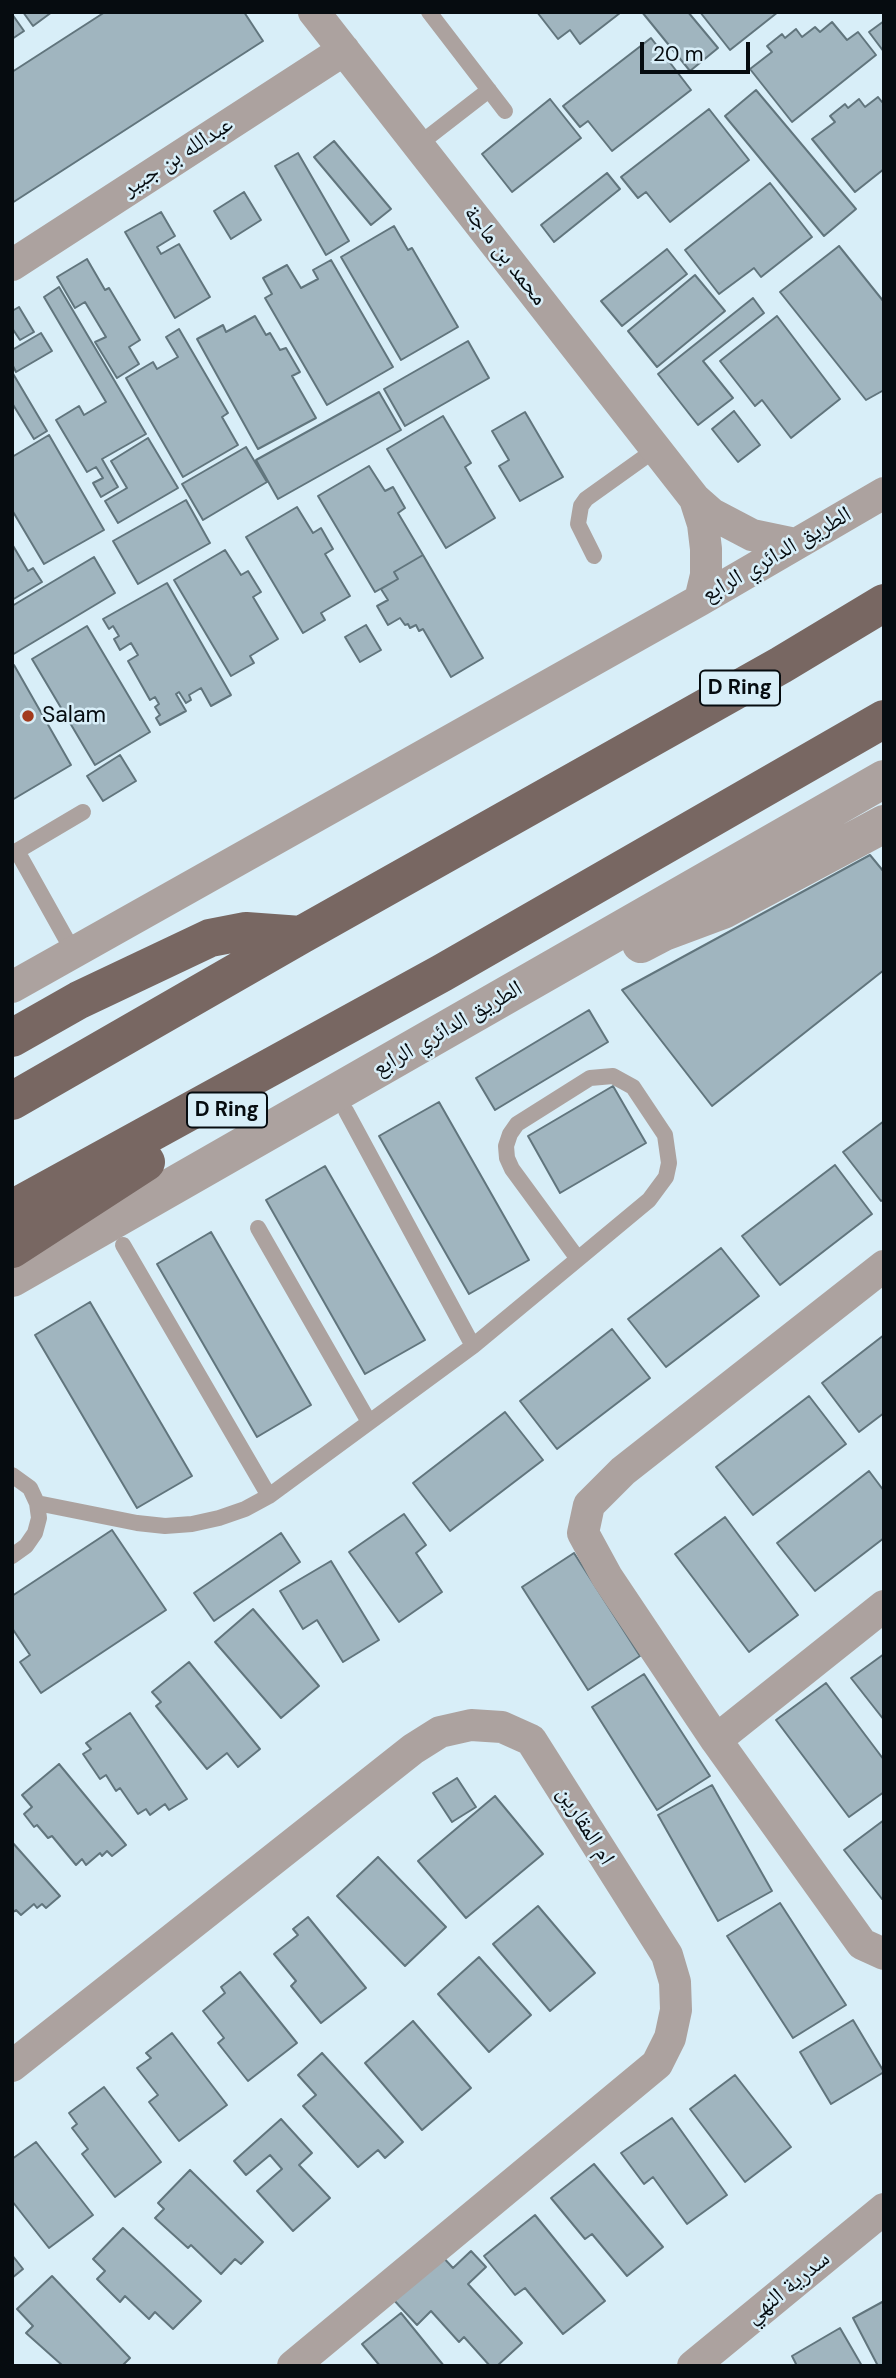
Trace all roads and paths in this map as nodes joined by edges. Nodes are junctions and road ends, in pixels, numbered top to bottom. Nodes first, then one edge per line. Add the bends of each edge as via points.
1 (314, 12) edge
2 (429, 12) edge
3 (344, 50) junction
4 (489, 90) junction
5 (505, 111) dead end
6 (418, 145) junction
7 (12, 265) edge
8 (656, 449) junction
9 (884, 493) edge
10 (695, 499) junction
11 (796, 544) junction
12 (594, 556) dead end
13 (700, 600) junction
14 (884, 603) edge
15 (884, 719) edge
16 (884, 779) edge
17 (83, 812) dead end
18 (874, 831) edge
19 (778, 840) junction
20 (15, 853) edge
21 (301, 935) junction
22 (74, 953) junction
23 (442, 973) junction
24 (12, 988) edge
25 (12, 1038) edge
26 (12, 1101) edge
27 (346, 1111) junction
28 (12, 1209) edge
29 (258, 1228) dead end
30 (123, 1245) junction
31 (12, 1249) edge
32 (578, 1259) junction
33 (884, 1266) edge
34 (12, 1278) edge
35 (12, 1307) edge
36 (473, 1346) junction
37 (369, 1422) junction
38 (12, 1475) edge
39 (269, 1496) junction
40 (37, 1503) junction
41 (12, 1556) edge
42 (884, 1606) edge
43 (716, 1740) junction
44 (884, 1954) edge
45 (12, 2066) edge
46 (884, 2209) edge
47 (293, 2366) edge
48 (693, 2366) edge

1 - 3 street, محمد بن ماجة
2 - 4 lane
3 - 6 street, محمد بن ماجة
3 - 7 street, عبدالله بن جبير
4 - 5 lane
4 - 6 lane
6 - 8 street, محمد بن ماجة
8 - 10 street, محمد بن ماجة
8 - 12 lane via 581,506 578,524
9 - 11 street, الطريق الدائري الرابع
10 - 11 street, محمد بن ماجة via 741,530
10 - 13 street, محمد بن ماجة via 706,549
11 - 13 street, الطريق الدائري الرابع
13 - 22 street, الطريق الدائري الرابع
14 - 21 main road, D Ring
15 - 23 main road, D Ring
16 - 19 street, الطريق الدائري الرابع
17 - 20 lane
18 - 19 street via 821,846
18 - 27 street, الطريق الدائري الرابع via 723,910 664,932
19 - 34 street, الطريق الدائري الرابع
20 - 22 lane
21 - 25 main road via 246,932 210,938 79,1000
21 - 26 main road, D Ring
22 - 24 street, الطريق الدائري الرابع
23 - 28 main road, D Ring
23 - 31 main road, D Ring
27 - 30 street, الطريق الدائري الرابع
27 - 36 lane
29 - 37 lane
30 - 35 street, الطريق الدائري الرابع
30 - 39 lane
32 - 32 lane via 649,1200 666,1177 669,1163 665,1135 640,1096 613,1076 590,1078 517,1124 506,1146 512,1169
32 - 36 lane
33 - 43 street via 623,1471 589,1505 583,1533 607,1577
36 - 37 lane
37 - 39 lane
38 - 40 lane via 30,1488
39 - 40 lane via 219,1518 165,1526
40 - 41 lane via 35,1533
42 - 43 street
43 - 44 street via 863,1944
45 - 47 street, ام المقارين via 440,1732 471,1725 502,1727 531,1740 667,1955 675,1982 670,2038 657,2064
46 - 48 street, سدرية النهي

